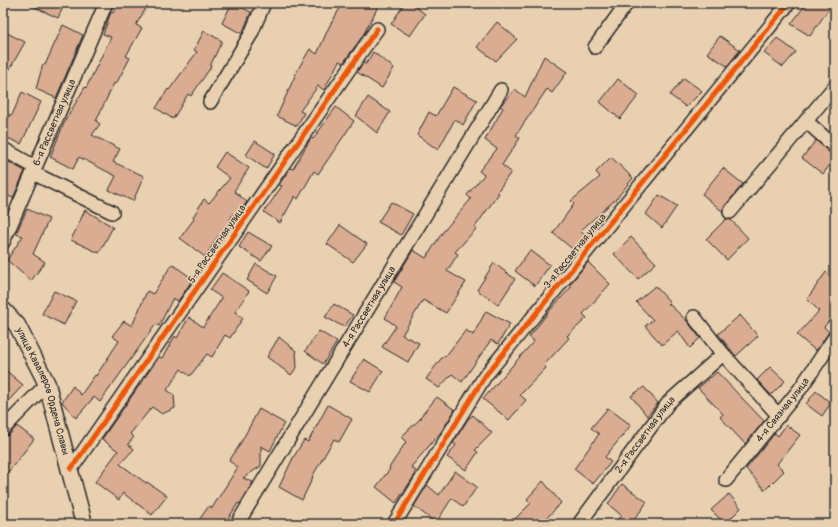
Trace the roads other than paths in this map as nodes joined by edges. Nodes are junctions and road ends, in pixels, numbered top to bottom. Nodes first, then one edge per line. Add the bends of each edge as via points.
1 (106, 3) edge
2 (264, 3) edge
3 (627, 3) edge
4 (789, 3) edge
5 (377, 29) dead end
6 (595, 47) dead end
7 (835, 86) edge
8 (501, 90) dead end
9 (210, 102) dead end
10 (806, 121) junction
11 (835, 147) edge
12 (3, 149) edge
13 (34, 170) junction
14 (112, 212) dead end
15 (730, 212) dead end
16 (3, 242) edge
17 (3, 310) edge
18 (694, 317) dead end
19 (835, 337) edge
20 (722, 354) junction
21 (47, 384) junction
22 (779, 416) junction
23 (3, 429) edge
24 (71, 469) junction
25 (726, 480) dead end
26 (84, 524) edge
27 (237, 524) edge
28 (394, 524) edge
29 (579, 524) edge

1 - 13 street, 6-я Рассветная улица
2 - 9 street via 251,34
3 - 6 street
4 - 28 street, 3-я Рассветная улица via 484,376
5 - 24 street, 5-я Рассветная улица
7 - 10 street
8 - 27 street, 4-я Рассветная улица
10 - 11 street
10 - 15 street
12 - 13 street
13 - 14 street
13 - 16 street, 6-я Рассветная улица
17 - 21 street, улица Кавалеров Ордена Славы via 17,325
18 - 20 street
19 - 22 street, 4-я Связная улица
20 - 22 street
20 - 29 street, 2-я Рассветная улица via 669,402
21 - 23 street
21 - 24 street, улица Кавалеров Ордена Славы
22 - 25 street, 4-я Связная улица
24 - 26 street, улица Кавалеров Ордена Славы

